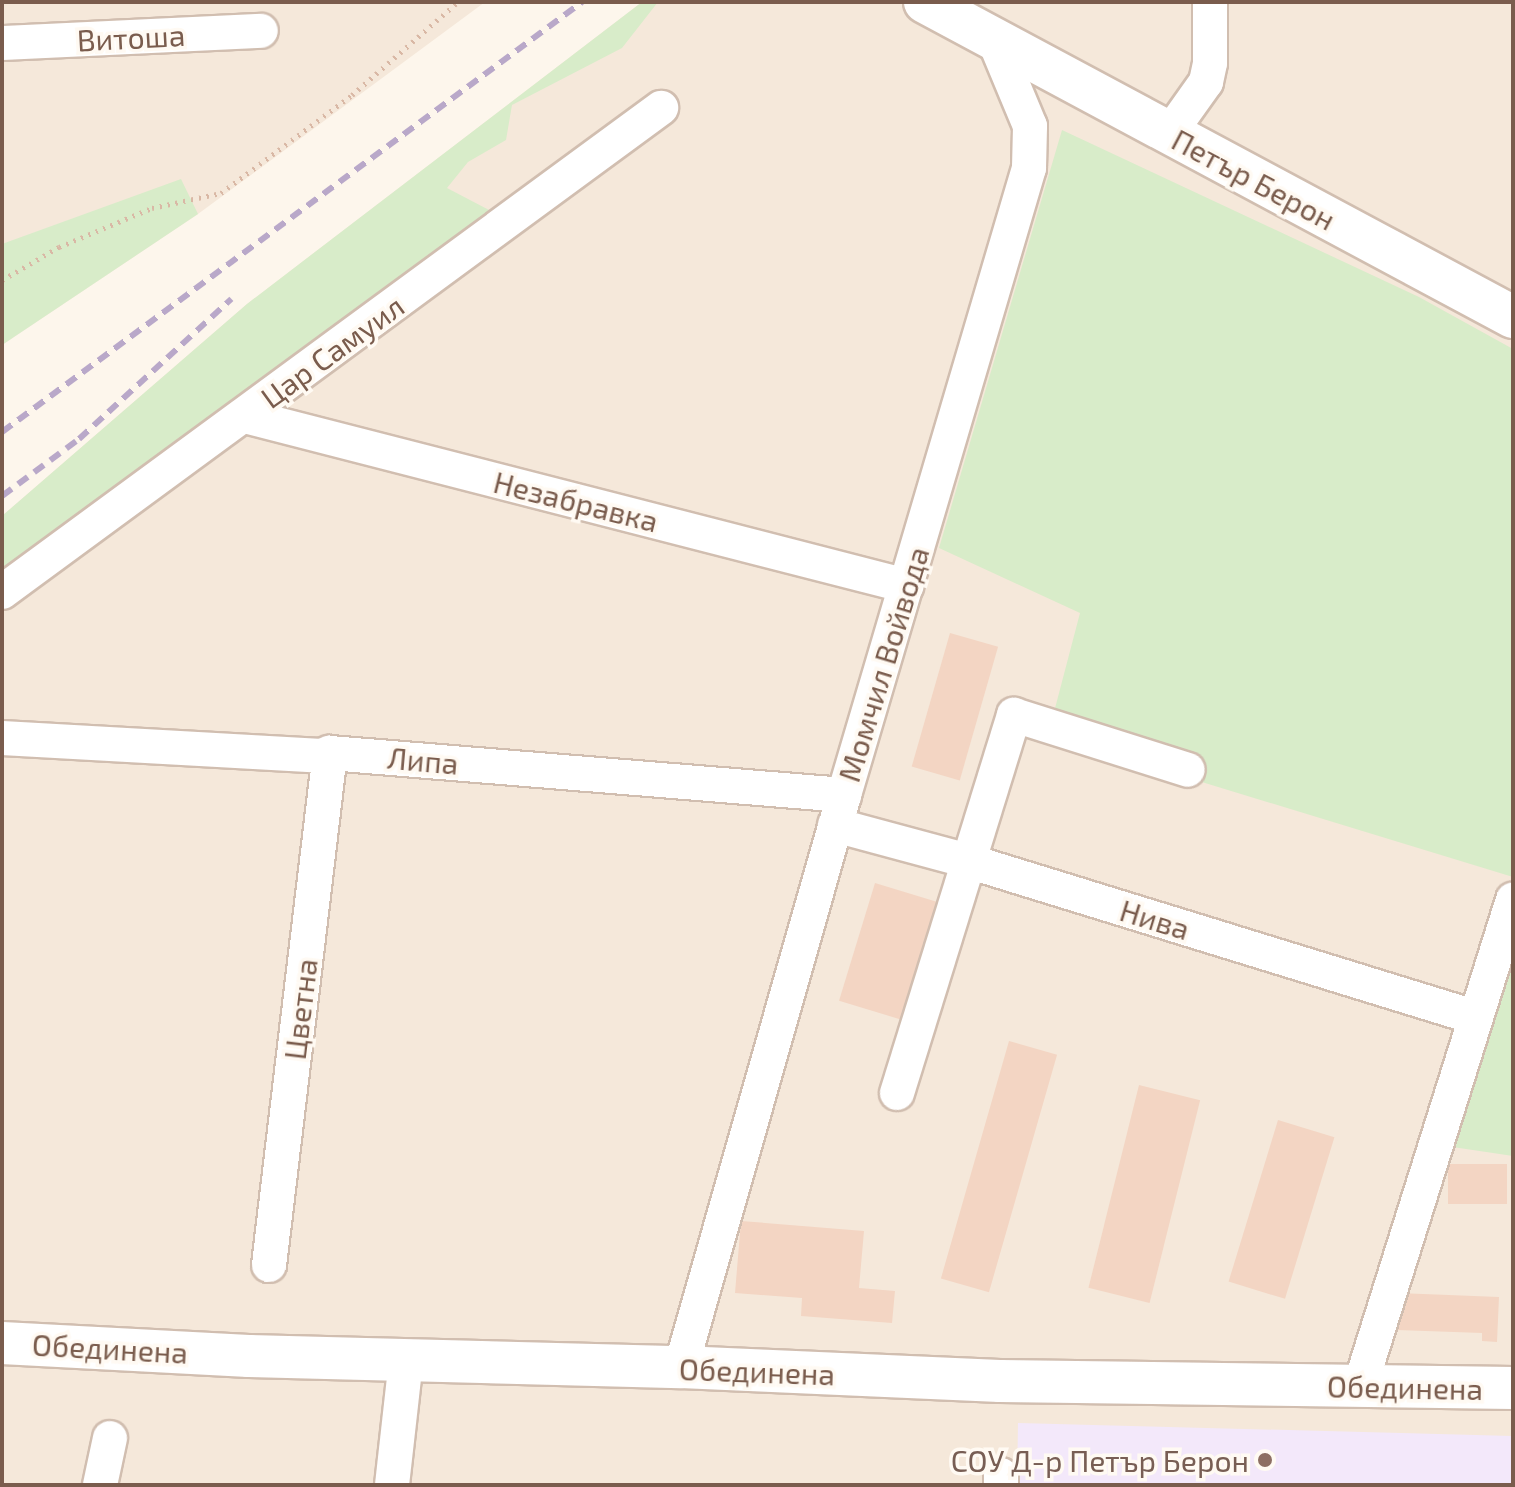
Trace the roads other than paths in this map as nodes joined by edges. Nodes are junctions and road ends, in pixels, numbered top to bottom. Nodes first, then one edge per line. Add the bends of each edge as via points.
1 (925, 2) edge
2 (1210, 2) edge
3 (261, 31) dead end
4 (995, 42) junction
5 (2, 43) edge
6 (661, 108) dead end
7 (1169, 134) junction
8 (1513, 317) edge
9 (245, 416) junction
10 (907, 586) junction
11 (2, 592) edge
12 (2, 738) edge
13 (330, 753) junction
14 (1188, 770) dead end
15 (840, 810) junction
16 (968, 861) junction
17 (1513, 900) edge
18 (1474, 1017) junction
19 (897, 1093) dead end
20 (269, 1265) dead end
21 (2, 1343) edge
22 (406, 1360) junction
23 (681, 1367) junction
24 (1360, 1386) junction
25 (1513, 1388) edge
26 (110, 1438) dead end
27 (100, 1485) edge
28 (392, 1485) edge

1 - 4 street
2 - 7 street via 1206,82
3 - 5 street, Витоша
4 - 7 street, Петър Берон
4 - 10 street, Момчил Войвода via 1030,126 1029,168
6 - 9 street, Цар Самуил
7 - 8 street, Петър Берон
9 - 10 street, Незабравка
9 - 11 street, Цар Самуил
10 - 15 street, Момчил Войвода
12 - 13 street, Липа
13 - 15 street, Липа
13 - 20 street, Цветна
14 - 16 street via 1014,715
15 - 16 street, Нива
15 - 23 street, Момчил Войвода
16 - 18 street, Нива
16 - 19 street
17 - 18 street
18 - 24 street
21 - 22 street, Обединена
22 - 23 street, Обединена
22 - 28 street
23 - 24 street, Обединена via 1000,1381
24 - 25 street, Обединена
26 - 27 street

